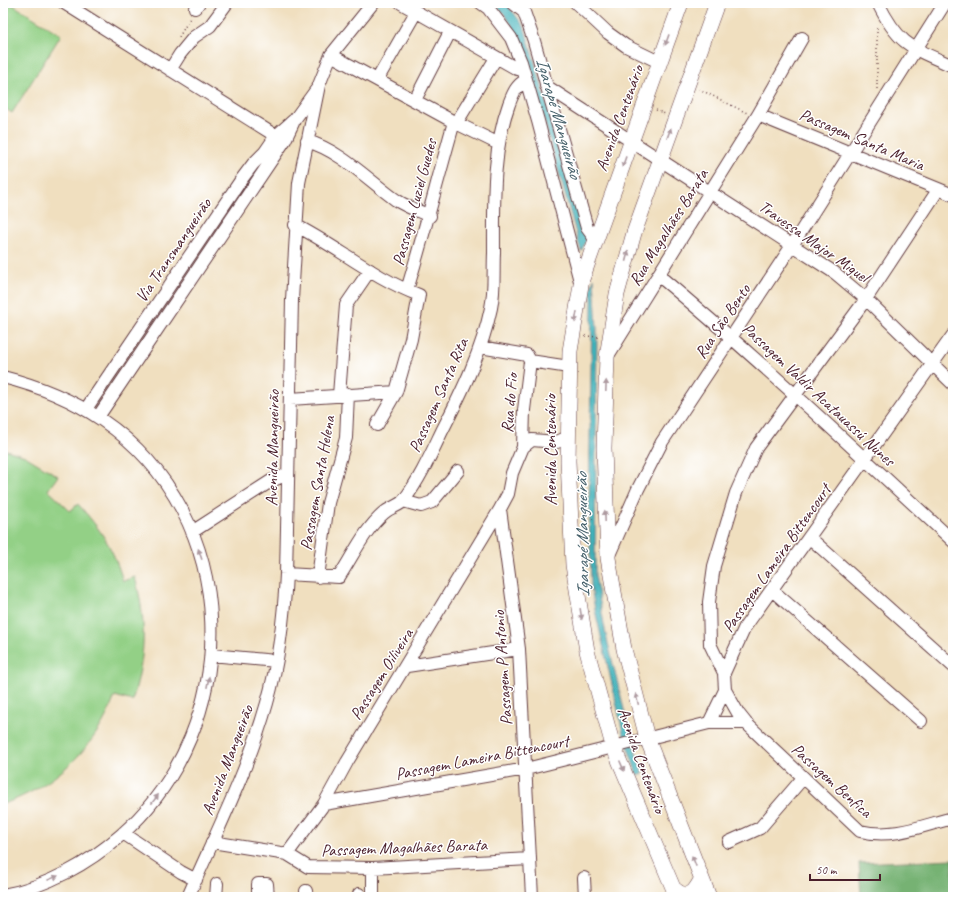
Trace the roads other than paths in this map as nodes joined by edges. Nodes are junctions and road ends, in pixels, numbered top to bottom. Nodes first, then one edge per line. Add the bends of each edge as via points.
1 (64, 3) edge
2 (227, 3) edge
3 (374, 3) edge
4 (401, 3) edge
5 (481, 3) edge
6 (513, 3) edge
7 (576, 3) edge
8 (681, 3) edge
9 (717, 3) edge
10 (878, 3) edge
11 (945, 3) edge
12 (528, 8) edge
13 (416, 12) junction
14 (450, 32) junction
15 (802, 38) dead end
16 (915, 49) junction
17 (331, 55) junction
18 (496, 58) junction
19 (521, 62) junction
20 (659, 62) junction
21 (953, 66) edge
22 (170, 70) junction
23 (377, 80) junction
24 (526, 80) junction
25 (319, 85) junction
26 (546, 86) junction
27 (415, 100) junction
28 (296, 117) junction
29 (757, 117) junction
30 (454, 122) junction
31 (276, 136) junction
32 (632, 140) junction
33 (307, 141) junction
34 (499, 144) junction
35 (850, 152) junction
36 (660, 158) junction
37 (938, 190) junction
38 (711, 191) junction
39 (953, 195) edge
40 (430, 216) junction
41 (295, 225) junction
42 (595, 239) junction
43 (793, 244) junction
44 (370, 270) junction
45 (658, 275) junction
46 (581, 286) junction
47 (407, 290) junction
48 (866, 300) junction
49 (953, 334) edge
50 (732, 337) junction
51 (480, 347) junction
52 (607, 357) junction
53 (530, 361) junction
54 (932, 364) junction
55 (569, 366) junction
56 (3, 377) edge
57 (953, 384) edge
58 (396, 392) junction
59 (344, 394) junction
60 (796, 394) junction
61 (290, 399) junction
62 (86, 409) junction
63 (98, 418) junction
64 (377, 425) dead end
65 (568, 437) junction
66 (523, 447) junction
67 (865, 459) junction
68 (458, 471) dead end
69 (288, 474) junction
70 (403, 502) junction
71 (500, 509) junction
72 (192, 532) junction
73 (809, 537) junction
74 (953, 542) edge
75 (608, 558) junction
76 (286, 574) junction
77 (318, 577) junction
78 (772, 590) junction
79 (519, 649) junction
80 (212, 655) junction
81 (276, 661) junction
82 (407, 666) junction
83 (953, 666) edge
84 (724, 673) junction
85 (725, 690) junction
86 (921, 721) dead end
87 (709, 723) junction
88 (746, 723) junction
89 (644, 739) junction
90 (616, 746) junction
91 (526, 769) junction
92 (803, 778) junction
93 (324, 804) junction
94 (953, 818) edge
95 (123, 833) junction
96 (212, 842) junction
97 (728, 842) dead end
98 (287, 854) junction
99 (529, 858) junction
100 (373, 868) junction
101 (584, 878) dead end
102 (196, 880) junction
103 (701, 880) junction
104 (217, 884) dead end
105 (34, 891) edge
106 (675, 892) edge
107 (9, 895) edge
108 (188, 897) edge
109 (216, 897) edge
110 (258, 897) edge
111 (268, 897) edge
112 (373, 897) edge
113 (532, 897) edge
114 (585, 897) edge
115 (709, 897) edge

1 - 22 street
2 - 22 street via 210,26 194,38 180,54
3 - 17 street, Avenida Mangueirão
4 - 13 street
5 - 19 street via 488,8 511,38
6 - 12 street
7 - 20 street via 626,46
8 -> 20 main road, Avenida Centenário
36 -> 9 main road, Avenida Centenário
10 - 16 street via 895,33
11 - 16 street, Rua São Bento
12 - 26 street
13 - 14 street
13 - 23 street
14 - 18 street
14 - 27 street
15 - 29 street, Rua Magalhães Barata
16 - 21 street
16 - 35 street, Rua São Bento
17 - 23 street
17 - 25 street, Avenida Mangueirão
18 - 19 street via 517,69
18 - 30 street via 460,117
19 - 24 street
20 - 32 main road, Avenida Centenário
22 - 31 street
23 - 27 street
24 - 34 street, Passagem Santa Rita via 519,83 506,111
24 - 46 street
25 - 28 street, Via Transmangueirão
25 - 33 street, Avenida Mangueirão
26 - 32 street, Travessa Major Miguel
26 - 42 street via 586,228
27 - 30 street
28 - 31 street, Via Transmangueirão
28 - 63 street, Via Transmangueirão via 281,146
29 - 35 street, Passagem Santa Maria
29 - 38 street, Rua Magalhães Barata
30 - 34 street
30 - 40 street, Passagem Luziel Guedes
31 - 62 street, Via Transmangueirão via 242,180
32 - 36 street, Travessa Major Miguel
32 -> 42 main road, Avenida Centenário
33 - 40 street via 316,143 339,158 397,200
33 - 41 street, Avenida Mangueirão
34 - 51 street, Passagem Santa Rita via 495,178 492,307
35 - 37 street, Passagem Santa Maria
35 - 43 street, Rua São Bento
36 - 38 street, Travessa Major Miguel
52 -> 36 main road, Avenida Centenário via 617,294 634,233
37 - 39 street, Passagem Santa Maria
37 - 48 street
38 - 43 street, Travessa Major Miguel
38 - 45 street, Rua Magalhães Barata
40 - 47 street, Passagem Luziel Guedes
41 - 44 street
41 - 61 street, Avenida Mangueirão
42 - 46 main road, Avenida Centenário
43 - 48 street, Travessa Major Miguel via 835,272
43 - 50 street, Rua São Bento
44 - 47 street via 386,281
44 - 59 street, Passagem Santa Helena via 346,305
45 - 50 street, Passagem Valdir Acatauassú Nunes
45 - 52 street, Rua Magalhães Barata
46 -> 55 main road, Avenida Centenário
47 - 58 street via 419,295 411,339
48 - 54 street, Travessa Major Miguel
48 - 60 street
49 - 54 street, Passagem Lameira Bittencourt
50 - 60 street, Passagem Valdir Acatauassú Nunes
50 - 75 street, Rua São Bento via 662,442
51 - 53 street via 527,355
51 - 70 street, Passagem Santa Rita via 464,388 425,466
75 -> 52 main road, Avenida Centenário via 604,448
53 - 55 street
53 - 66 street, Rua do Fio via 524,410
54 - 57 street, Travessa Major Miguel
54 - 67 street, Passagem Lameira Bittencourt
55 - 65 main road, Avenida Centenário
56 - 62 street via 53,392
58 - 59 street
58 - 64 street
59 - 61 street
59 - 77 street, Passagem Santa Helena via 346,438 328,503
60 - 67 street, Passagem Valdir Acatauassú Nunes
60 - 84 street via 756,448 722,533 714,566 708,622 710,644
61 - 69 street, Avenida Mangueirão
62 - 63 street
63 - 72 street via 126,439 146,459 176,500
65 - 66 street via 557,442 532,440
65 -> 90 main road, Avenida Centenário via 573,565 587,651
66 - 71 street, Passagem Oiliveira via 512,473 508,494
67 - 73 street, Passagem Lameira Bittencourt
67 - 74 street, Passagem Valdir Acatauassú Nunes
68 - 70 street via 432,502 421,506
69 - 72 street via 271,480
69 - 76 street, Avenida Mangueirão
70 - 77 street via 384,512 364,537 339,577
71 - 79 street, Passagem P Antonio
71 - 82 street, Passagem Oiliveira
80 -> 72 street via 212,615 208,587 202,559
73 - 78 street, Passagem Lameira Bittencourt
73 - 83 street
89 -> 75 main road, Avenida Centenário
76 - 77 street
76 - 81 street, Avenida Mangueirão via 284,618
78 - 84 street, Passagem Lameira Bittencourt via 745,627
78 - 86 street
79 - 82 street
79 - 91 street, Passagem P Antonio
80 - 81 street
95 -> 80 street via 152,804 184,755 204,701
81 - 96 street, Avenida Mangueirão via 268,702 246,764
82 - 93 street, Passagem Oiliveira
84 - 85 street, Passagem Lameira Bittencourt
85 - 87 street, Passagem Lameira Bittencourt
85 - 88 street, Passagem Benfica
87 - 88 street
87 - 89 street, Passagem Lameira Bittencourt
88 - 92 street, Passagem Benfica
89 - 90 street, Passagem Lameira Bittencourt
103 -> 89 main road, Avenida Centenário
90 - 91 street, Passagem Lameira Bittencourt
90 -> 106 main road, Avenida Centenário
91 - 93 street, Passagem Lameira Bittencourt
91 - 99 street, Passagem P Antonio
92 - 94 street, Passagem Benfica via 860,832 893,834
92 - 97 street via 760,828
93 - 98 street, Passagem Oiliveira
95 - 102 street
105 -> 95 street via 87,861
96 - 98 street, Passagem Magalhães Barata
96 - 102 street, Avenida Mangueirão
98 - 100 street, Passagem Magalhães Barata via 308,867
99 - 100 street, Passagem Magalhães Barata
99 - 113 street, Passagem P Antonio
100 - 112 street
101 - 114 street
102 - 108 street, Avenida Mangueirão
103 - 106 main road via 692,894 687,896
103 - 115 main road, Avenida Centenário
104 - 109 street
105 - 107 street
110 - 111 street via 258,884 267,884

